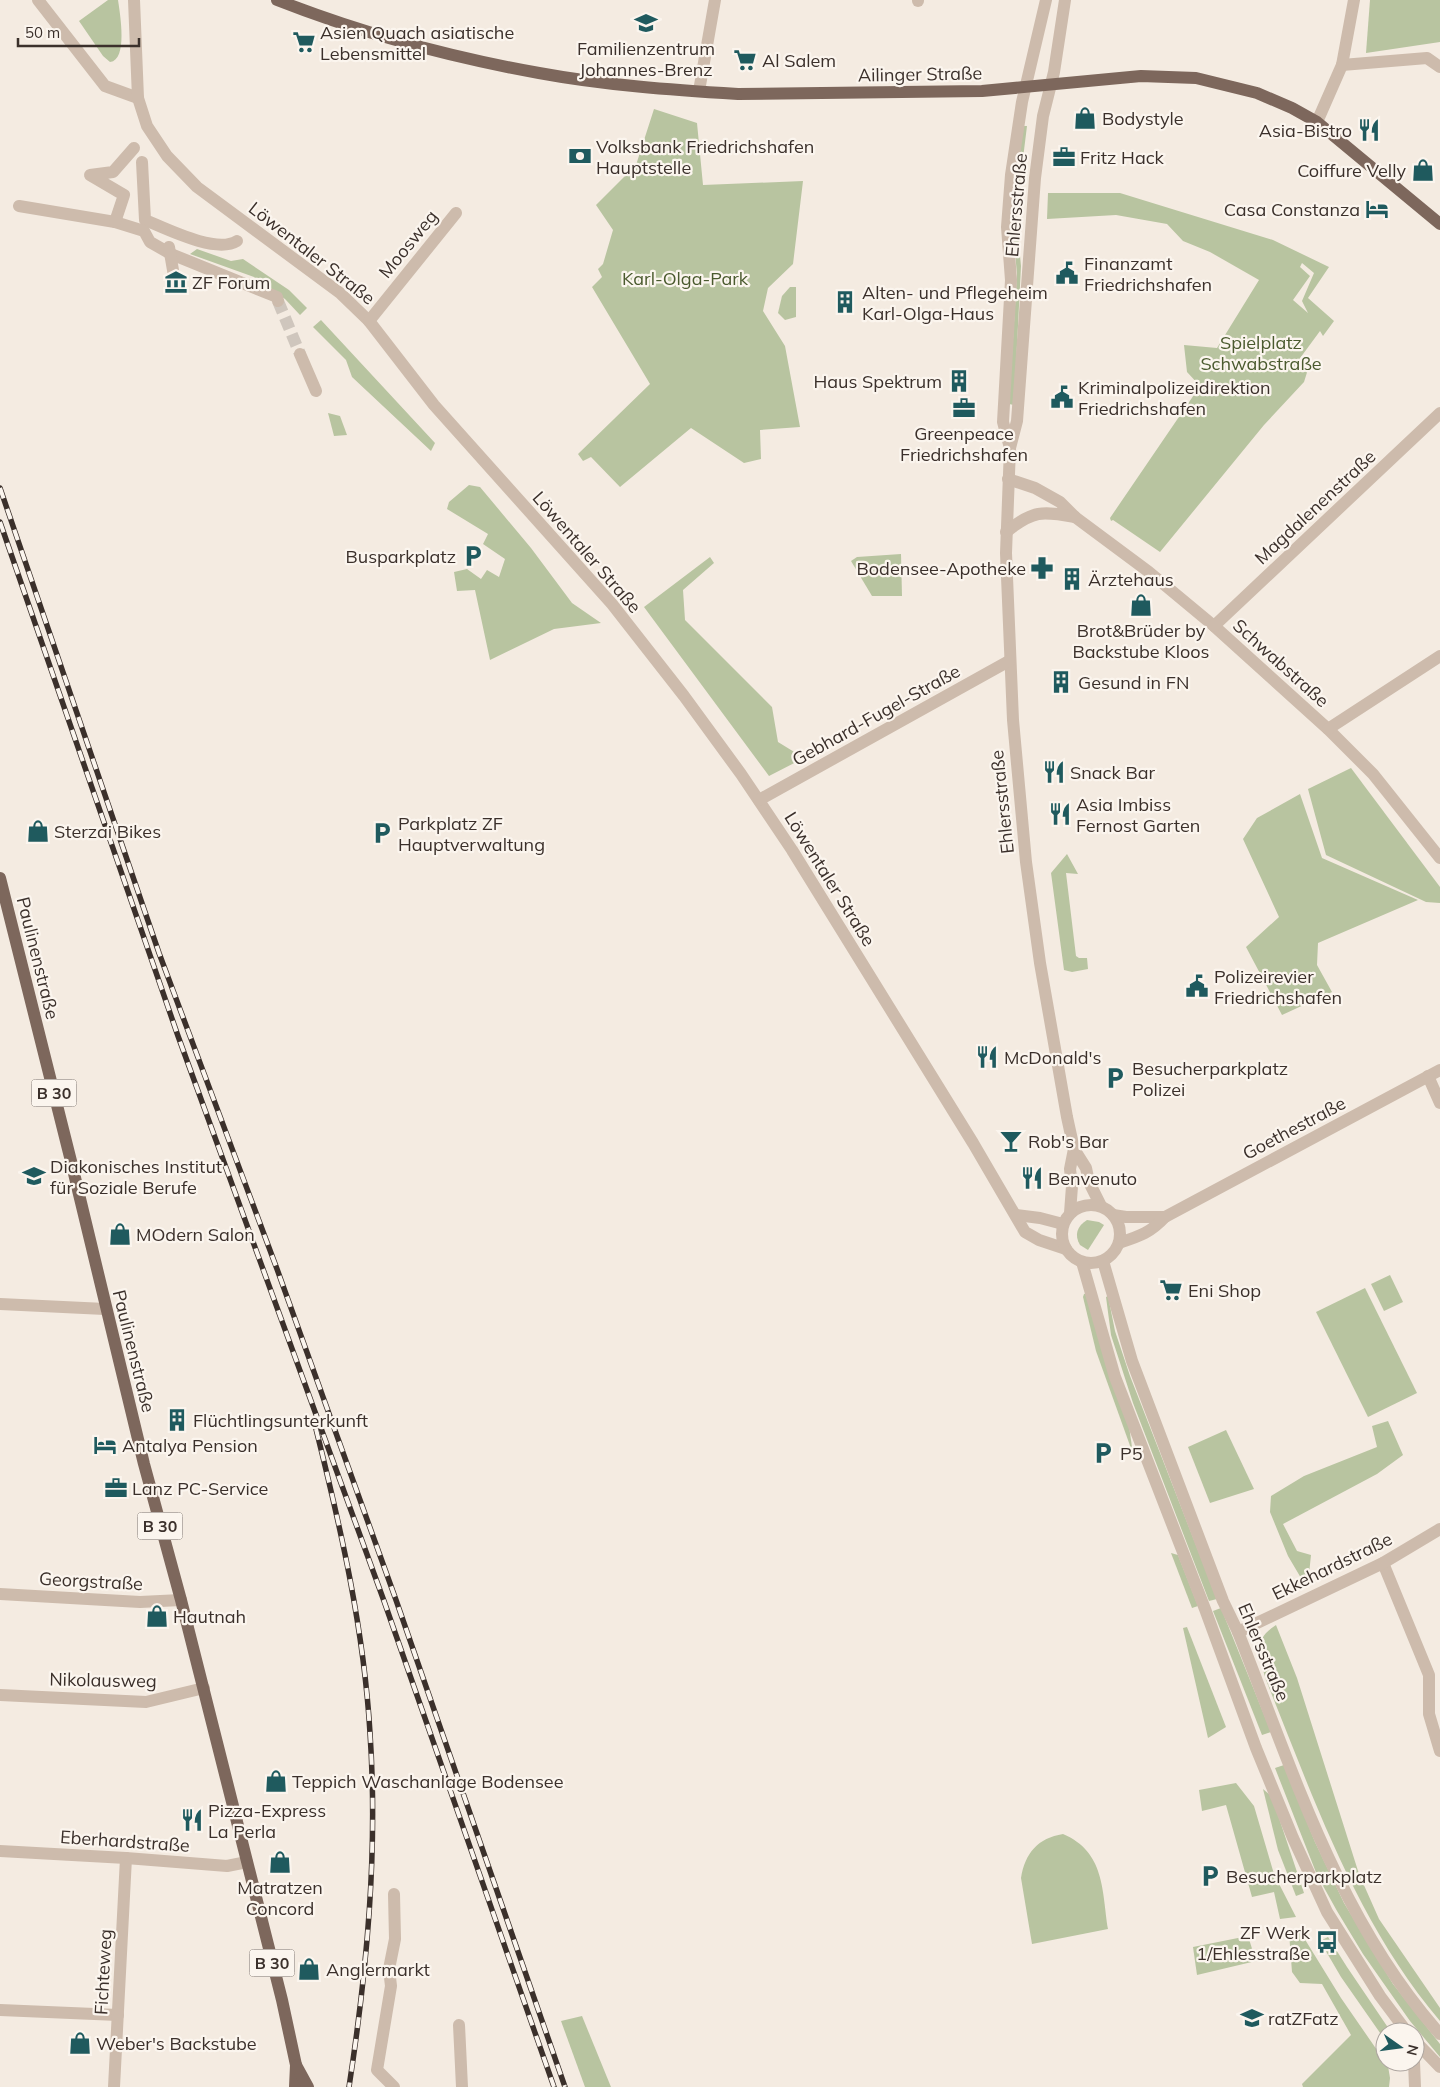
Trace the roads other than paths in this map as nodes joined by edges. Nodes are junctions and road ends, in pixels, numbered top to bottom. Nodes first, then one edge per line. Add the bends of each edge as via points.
1 (38, 0) edge
2 (134, 0) edge
3 (277, 0) edge
4 (715, 0) edge
5 (1046, 0) edge
6 (1065, 0) edge
7 (1354, 0) edge
8 (1342, 65) junction
9 (1440, 67) edge
10 (1050, 85) junction
11 (1025, 88) junction
12 (699, 91) junction
13 (138, 98) junction
14 (1317, 122) junction
15 (134, 148) dead end
16 (142, 162) dead end
17 (19, 206) dead end
18 (456, 213) dead end
19 (115, 222) junction
20 (1440, 224) edge
21 (237, 241) dead end
22 (170, 250) junction
23 (174, 276) dead end
24 (278, 301) tunnel mouth
25 (369, 321) junction
26 (300, 354) tunnel mouth
27 (316, 390) dead end
28 (1440, 413) edge
29 (1010, 448) junction
30 (1008, 479) junction
31 (1075, 517) junction
32 (1006, 532) junction
33 (1214, 626) junction
34 (1440, 656) edge
35 (1009, 661) junction
36 (1328, 729) junction
37 (759, 800) junction
38 (1440, 858) edge
39 (0, 878) edge
40 (1440, 1070) edge
41 (1428, 1076) junction
42 (1440, 1104) edge
43 (1074, 1149) junction
44 (1101, 1206) junction
45 (1070, 1213) junction
46 (1016, 1215) junction
47 (1113, 1215) junction
48 (1165, 1217) junction
49 (1063, 1224) junction
50 (1119, 1243) junction
51 (1066, 1249) junction
52 (1103, 1261) junction
53 (1082, 1262) junction
54 (0, 1304) edge
55 (106, 1309) junction
56 (1440, 1529) edge
57 (1383, 1563) junction
58 (0, 1594) edge
59 (181, 1600) junction
60 (1238, 1632) junction
61 (1435, 1673) edge
62 (204, 1688) junction
63 (0, 1695) edge
64 (1440, 1751) edge
65 (0, 1852) edge
66 (126, 1858) junction
67 (247, 1862) junction
68 (394, 1894) dead end
69 (1327, 1912) junction
70 (0, 2010) edge
71 (118, 2015) junction
72 (1390, 2022) edge
73 (1400, 2022) edge
74 (459, 2025) dead end
75 (1440, 2034) edge
76 (1425, 2051) edge
77 (296, 2065) junction
78 (1440, 2067) edge
79 (1414, 2072) edge
80 (114, 2087) edge
81 (295, 2087) edge
82 (308, 2087) edge
83 (394, 2087) edge
84 (462, 2087) edge
85 (1415, 2087) edge

1 - 13 street via 105,86
2 - 13 street, Löwentaler Straße
3 - 12 main road, Ailinger Straße via 363,30 473,60 541,74
4 - 12 street
5 - 11 street, Ehlersstraße
6 - 10 street, Ehlersstraße
7 - 8 street
8 - 9 street via 1427,58
8 - 14 street
10 - 11 main road, Ailinger Straße
10 - 14 main road, Ailinger Straße via 1141,76 1196,78 1257,93
10 - 29 street, Ehlersstraße via 1036,178 1018,421
11 - 12 main road, Ailinger Straße via 827,94
11 - 29 street, Ehlersstraße via 1011,175 1007,226 1011,280 1003,422
13 - 25 street, Löwentaler Straße via 148,126 167,156 196,187 340,294
14 - 20 main road, Ailinger Straße
15 - 19 street via 113,172 90,175 124,195
16 - 21 street via 145,220 205,243 232,244
17 - 19 street
18 - 25 street, Moosweg
19 - 22 street via 144,231 150,242
22 - 23 street
22 - 24 street via 277,297
25 - 37 street, Löwentaler Straße via 434,405 612,604
26 - 27 street
28 - 33 street, Magdalenenstraße
29 - 30 street, Ehlersstraße
30 - 31 street, Schwabstraße via 1035,488 1060,502
30 - 32 street, Ehlersstraße
31 - 32 street, Schwabstraße via 1047,511 1019,521
31 - 33 street, Schwabstraße
32 - 35 street, Ehlersstraße
33 - 36 street, Schwabstraße
34 - 36 street
35 - 37 street, Gebhard-Fugel-Straße
35 - 43 street, Ehlersstraße via 1026,862 1040,963
36 - 38 street, Schwabstraße via 1373,774
37 - 46 street, Löwentaler Straße
39 - 55 main road, Paulinenstraße / B 30
40 - 41 street, Goethestraße
41 - 42 street
41 - 48 street, Goethestraße
43 - 44 street, Ehlersstraße via 1086,1168
43 - 45 street, Ehlersstraße via 1070,1169
44 - 45 street via 1085,1205
44 - 47 street, Ehlersstraße
45 - 49 street, Ehlersstraße
46 - 49 street
46 - 51 street, Löwentaler Straße via 1025,1232
47 - 48 street, Goethestraße
47 - 50 street via 1120,1228
48 - 50 street, Goethestraße via 1144,1235
49 - 51 street via 1062,1241
50 - 52 street
51 - 53 street
52 - 53 street
52 - 60 street, Ehlersstraße via 1132,1361
53 - 69 street via 1119,1386 1256,1748
54 - 55 street
55 - 59 main road, Paulinenstraße / B 30
56 - 57 street, Ekkehardstraße
57 - 60 street, Ekkehardstraße
57 - 61 street
58 - 59 street, Georgstraße via 140,1602
59 - 62 main road, Paulinenstraße / B 30
60 - 75 street, Ehlersstraße via 1317,1833 1347,1895 1379,1953
61 - 64 street via 1429,1714
62 - 63 street, Nikolausweg via 146,1702
62 - 67 main road, Paulinenstraße / B 30
65 - 66 street, Eberhardstraße
66 - 67 street, Eberhardstraße via 227,1866
66 - 71 street, Fichteweg
67 - 77 main road, Paulinenstraße / B 30
68 - 83 street via 394,1939 389,1969 391,1986 378,2070
69 - 72 street via 1345,1956
69 - 73 street
70 - 71 street
71 - 80 street, Fichteweg
74 - 84 street
76 - 78 street
77 - 81 main road, Paulinenstraße / B 30
77 - 82 main road, Paulinenstraße / B 30
79 - 85 street

